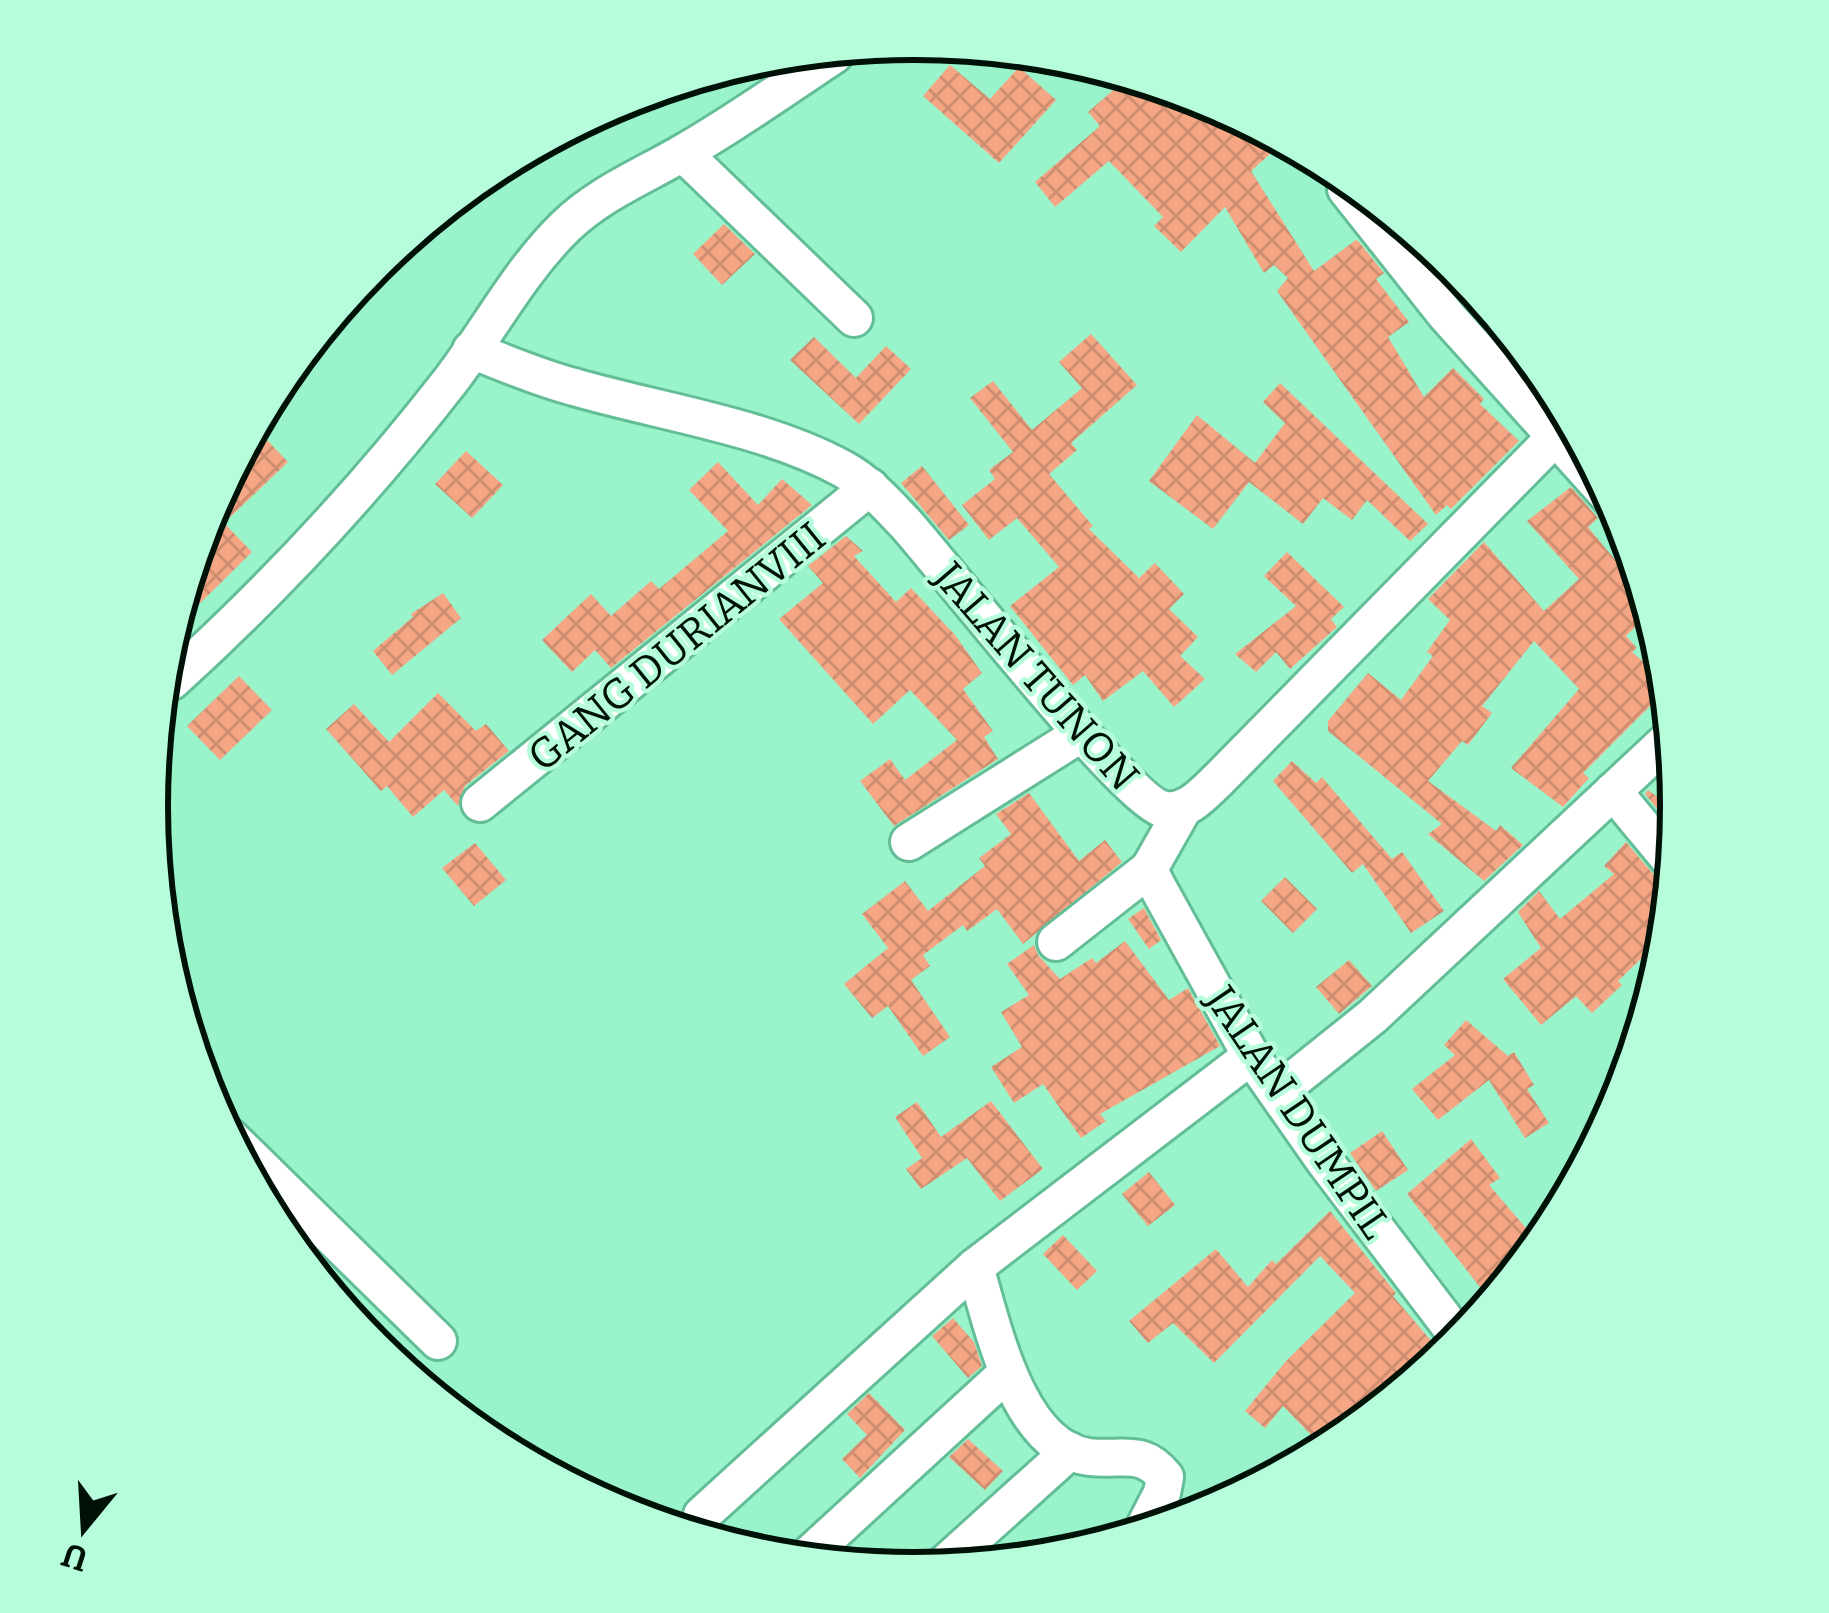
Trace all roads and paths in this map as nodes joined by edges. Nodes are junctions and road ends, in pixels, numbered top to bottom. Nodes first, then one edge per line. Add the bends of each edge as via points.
1 (817, 66) edge
2 (683, 153) junction
3 (1362, 209) edge
4 (854, 319) dead end
5 (472, 350) junction
6 (1559, 430) edge
7 (1561, 432) edge
8 (870, 487) junction
9 (180, 674) edge
10 (1082, 733) junction
11 (1658, 749) edge
12 (1612, 791) junction
13 (480, 803) dead end
14 (1183, 809) junction
15 (909, 842) dead end
16 (1659, 847) edge
17 (1150, 869) junction
18 (1056, 942) dead end
19 (1251, 1056) junction
20 (1277, 1093) junction
21 (261, 1166) edge
22 (975, 1267) junction
23 (1450, 1326) edge
24 (438, 1341) dead end
25 (1006, 1373) junction
26 (1070, 1451) junction
27 (1151, 1514) edge
28 (702, 1515) dead end
29 (817, 1547) edge
30 (959, 1551) edge

1 - 2 street
2 - 4 street
2 - 5 street via 596,200 566,227
3 - 6 street via 1446,315
5 - 8 street, JALAN TUNON via 568,386 804,452
5 - 9 street via 348,502
7 - 14 street, JALAN TUNON
8 - 10 street, JALAN TUNON
8 - 13 street, GANG DURIANVIII
10 - 14 street, JALAN TUNON via 1147,802
10 - 15 street
11 - 12 street
12 - 16 street
12 - 20 street via 1373,1016
14 - 17 street
17 - 18 street
17 - 19 street, JALAN DUMPIL
19 - 20 street, JALAN DUMPIL
19 - 22 street
20 - 23 street, JALAN DUMPIL
21 - 24 street
22 - 25 street
22 - 28 street
25 - 26 street via 1040,1425
25 - 29 street
26 - 27 street via 1154,1464 1165,1478
26 - 30 street

